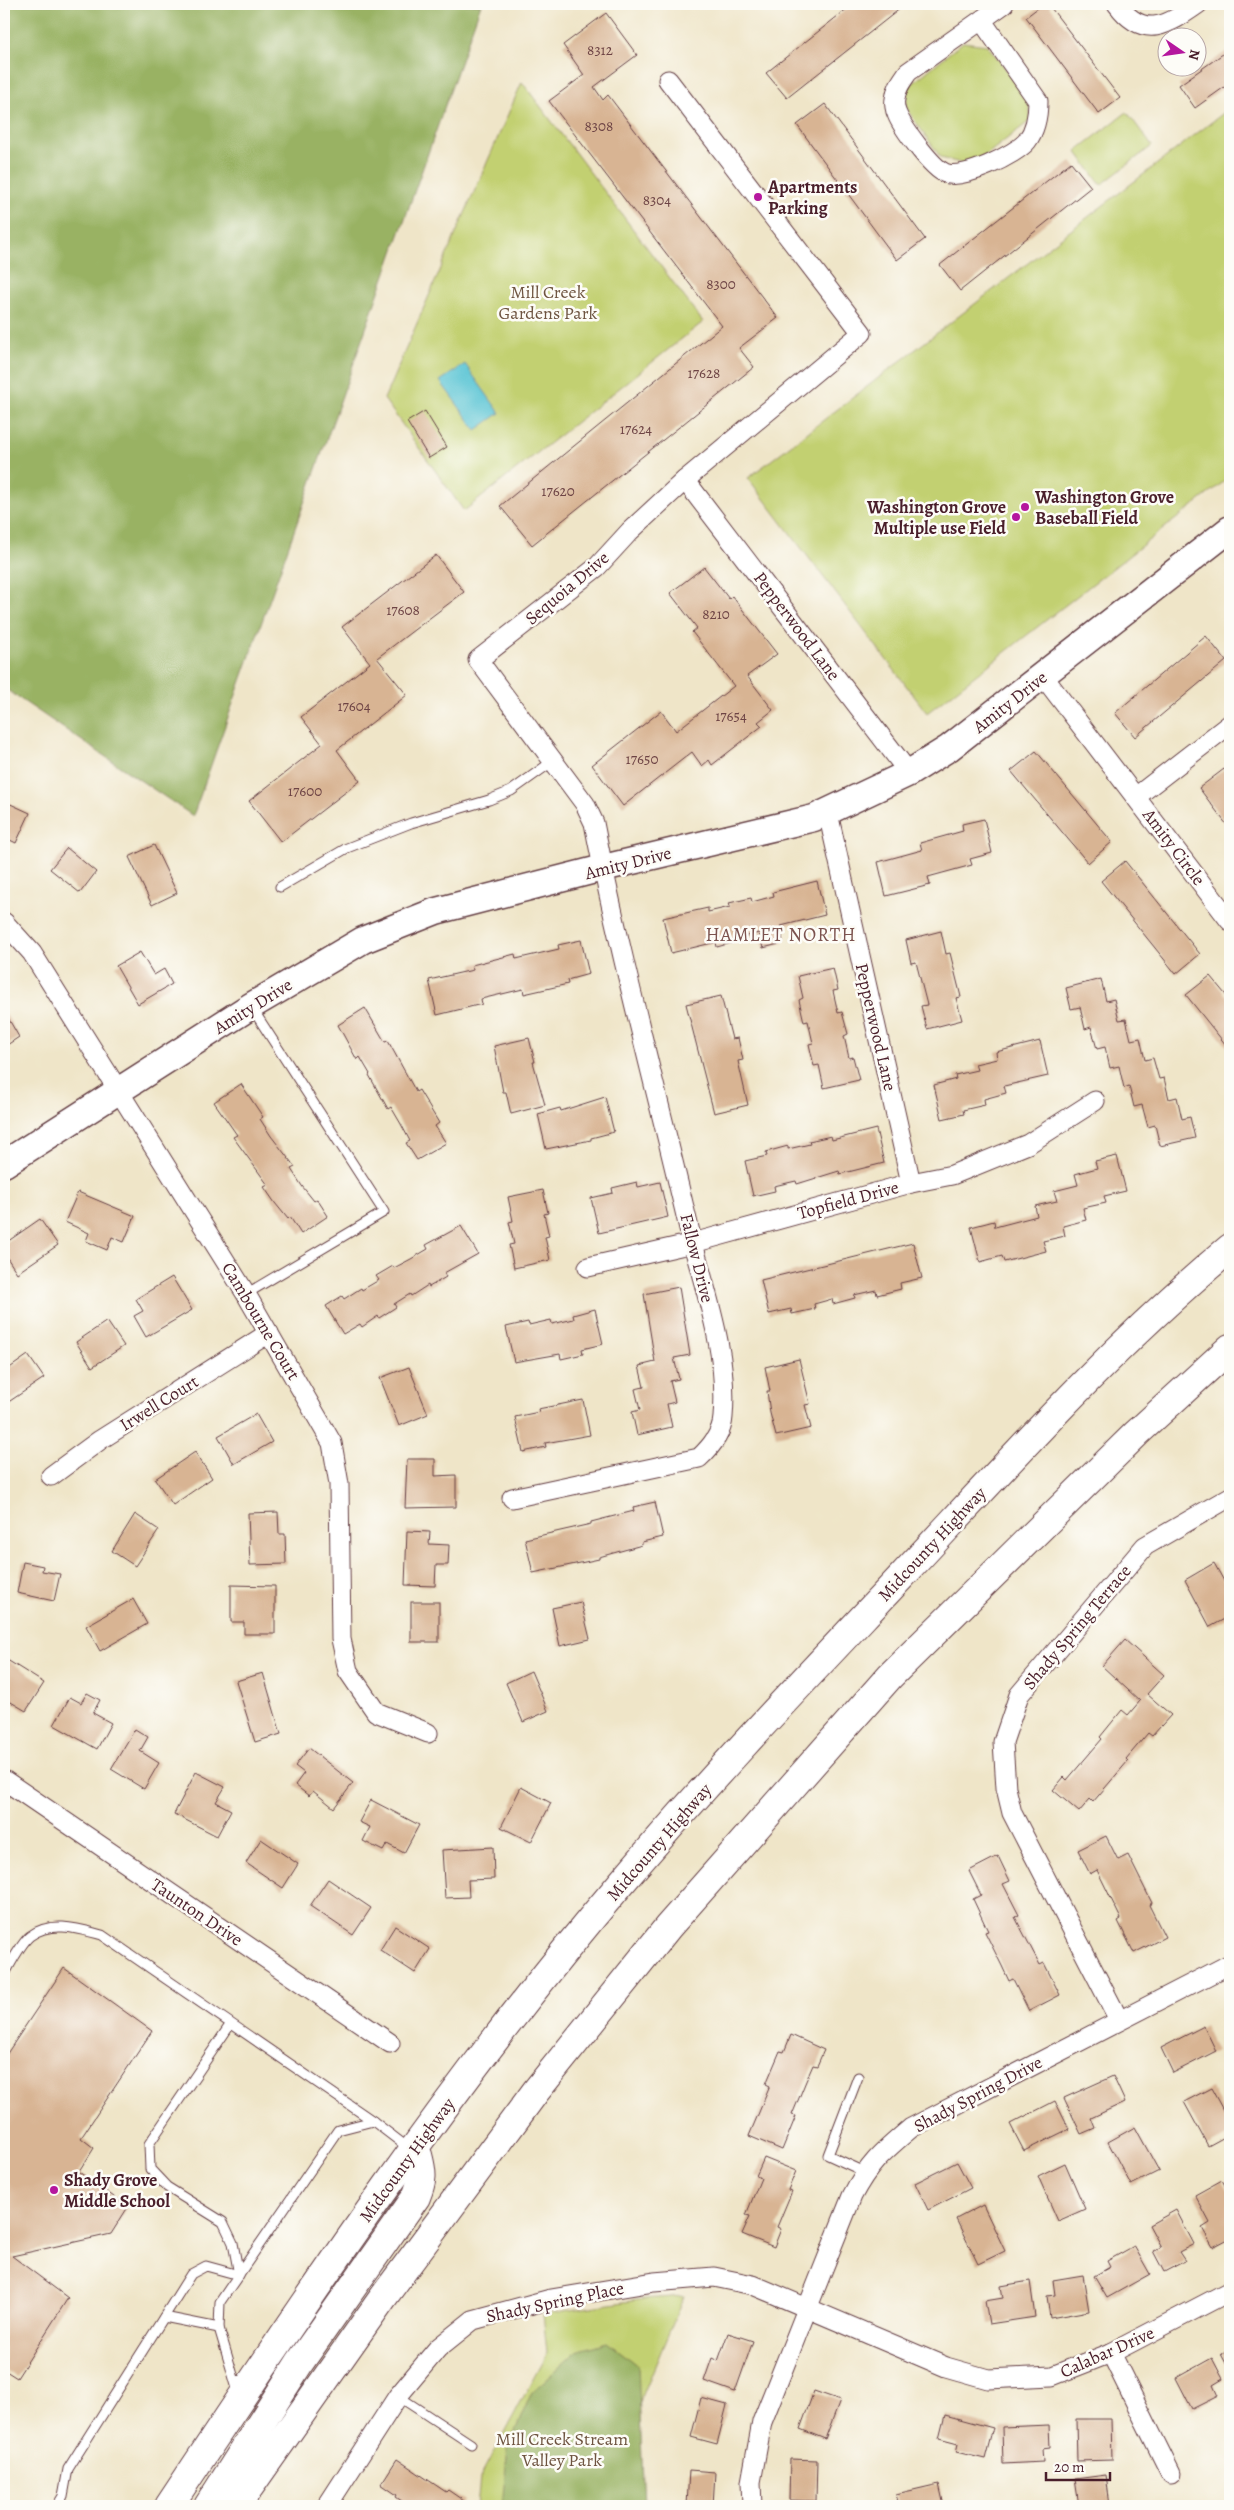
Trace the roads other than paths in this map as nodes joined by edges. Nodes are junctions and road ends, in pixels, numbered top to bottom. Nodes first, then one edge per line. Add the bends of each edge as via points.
1 (1004, 4) edge
2 (1117, 4) edge
3 (1198, 4) edge
4 (982, 21) junction
5 (668, 80) dead end
6 (685, 480) junction
7 (1230, 529) edge
8 (1043, 676) junction
9 (1230, 724) edge
10 (553, 761) junction
11 (909, 773) junction
12 (1137, 796) junction
13 (828, 813) junction
14 (603, 868) junction
15 (280, 887) dead end
16 (1230, 921) edge
17 (4, 922) edge
18 (251, 1006) junction
19 (119, 1092) junction
20 (1095, 1101) dead end
21 (4, 1164) edge
22 (910, 1183) junction
23 (693, 1243) junction
24 (1230, 1248) edge
25 (588, 1267) dead end
26 (246, 1294) junction
27 (269, 1333) junction
28 (1230, 1348) edge
29 (51, 1476) dead end
30 (1230, 1496) edge
31 (512, 1498) dead end
32 (428, 1733) dead end
33 (4, 1780) edge
34 (1230, 1964) edge
35 (4, 1975) edge
36 (1119, 2020) junction
37 (230, 2025) junction
38 (390, 2043) dead end
39 (858, 2077) dead end
40 (373, 2121) junction
41 (413, 2151) junction
42 (865, 2172) junction
43 (239, 2274) junction
44 (1230, 2291) edge
45 (808, 2309) junction
46 (164, 2317) junction
47 (219, 2328) junction
48 (1111, 2353) junction
49 (398, 2396) junction
50 (241, 2398) junction
51 (471, 2444) dead end
52 (1171, 2474) dead end
53 (57, 2506) edge
54 (169, 2506) edge
55 (208, 2506) edge
56 (236, 2506) edge
57 (327, 2506) edge
58 (752, 2506) edge

1 - 4 street
2 - 3 street via 1127,17 1140,24 1155,26 1170,24
4 - 4 street via 908,72 898,87 896,114 928,160 945,173 963,175 982,169 1026,142 1038,114 1038,101
5 - 6 street, Sequoia Drive via 862,333
6 - 10 street, Sequoia Drive via 630,531 598,567 478,660
6 - 11 street, Pepperwood Lane
7 - 8 street, Amity Drive
8 - 11 street, Amity Drive via 949,748
8 - 12 street, Amity Circle
9 - 12 street, Amity Circle
10 - 14 street, Sequoia Drive via 585,804 594,823
10 - 15 lane via 511,792 411,823 347,848
11 - 13 street, Amity Drive
12 - 16 street, Amity Circle
13 - 14 street, Amity Drive
13 - 22 street, Pepperwood Lane
14 - 18 street, Amity Drive via 436,911 363,940
14 - 23 street, Fallow Drive
17 - 19 street, Cambourne Court via 32,953
18 - 19 street, Amity Drive
18 - 26 lane via 384,1212
19 - 21 street, Amity Drive
19 - 26 street, Cambourne Court
20 - 22 street, Topfield Drive via 1028,1144 952,1175
22 - 23 street, Topfield Drive
23 - 25 street, Topfield Drive
23 - 31 street, Fallow Drive via 718,1340 723,1385 723,1419 711,1446 699,1458
24 - 41 main road, Midcounty Highway via 1086,1379 730,1762 621,1883 487,2051
26 - 27 street, Cambourne Court
27 - 29 street, Irwell Court via 100,1440
27 - 32 street, Cambourne Court via 332,1443 339,1484 341,1639 348,1671 376,1712
28 - 56 main road via 1137,1433 890,1676 668,1928 536,2091 382,2299
30 - 36 street, Shady Spring Terrace via 1145,1546 1019,1695 1004,1742 1006,1788 1012,1813
33 - 38 street, Taunton Drive
34 - 36 street, Shady Spring Drive
35 - 37 lane via 30,1936 53,1926 77,1928 102,1935
36 - 42 street, Shady Spring Drive via 911,2128 880,2154
37 - 40 lane
37 - 43 lane via 149,2144 150,2169 173,2190 223,2222 233,2243
39 - 42 lane via 828,2155
40 - 41 lane
40 - 43 lane via 338,2130
41 - 50 main road, Midcounty Highway
41 - 55 main road via 418,2155 422,2171 416,2197 300,2362
42 - 45 street, Shady Spring Drive via 852,2196
43 - 46 lane via 206,2266 191,2274
43 - 47 lane via 220,2302
44 - 48 street, Calabar Drive
45 - 48 street, Calabar Drive via 946,2367 988,2379 1052,2376
45 - 49 street, Shady Spring Place via 753,2284 714,2277 654,2282 551,2299 473,2320 438,2348
45 - 58 street, Shady Spring Drive via 762,2422 752,2482
46 - 47 lane
46 - 53 lane via 68,2469 63,2496
47 - 50 lane
48 - 52 street
49 - 51 lane
49 - 57 street, Shady Spring Place
50 - 54 main road, Midcounty Highway

